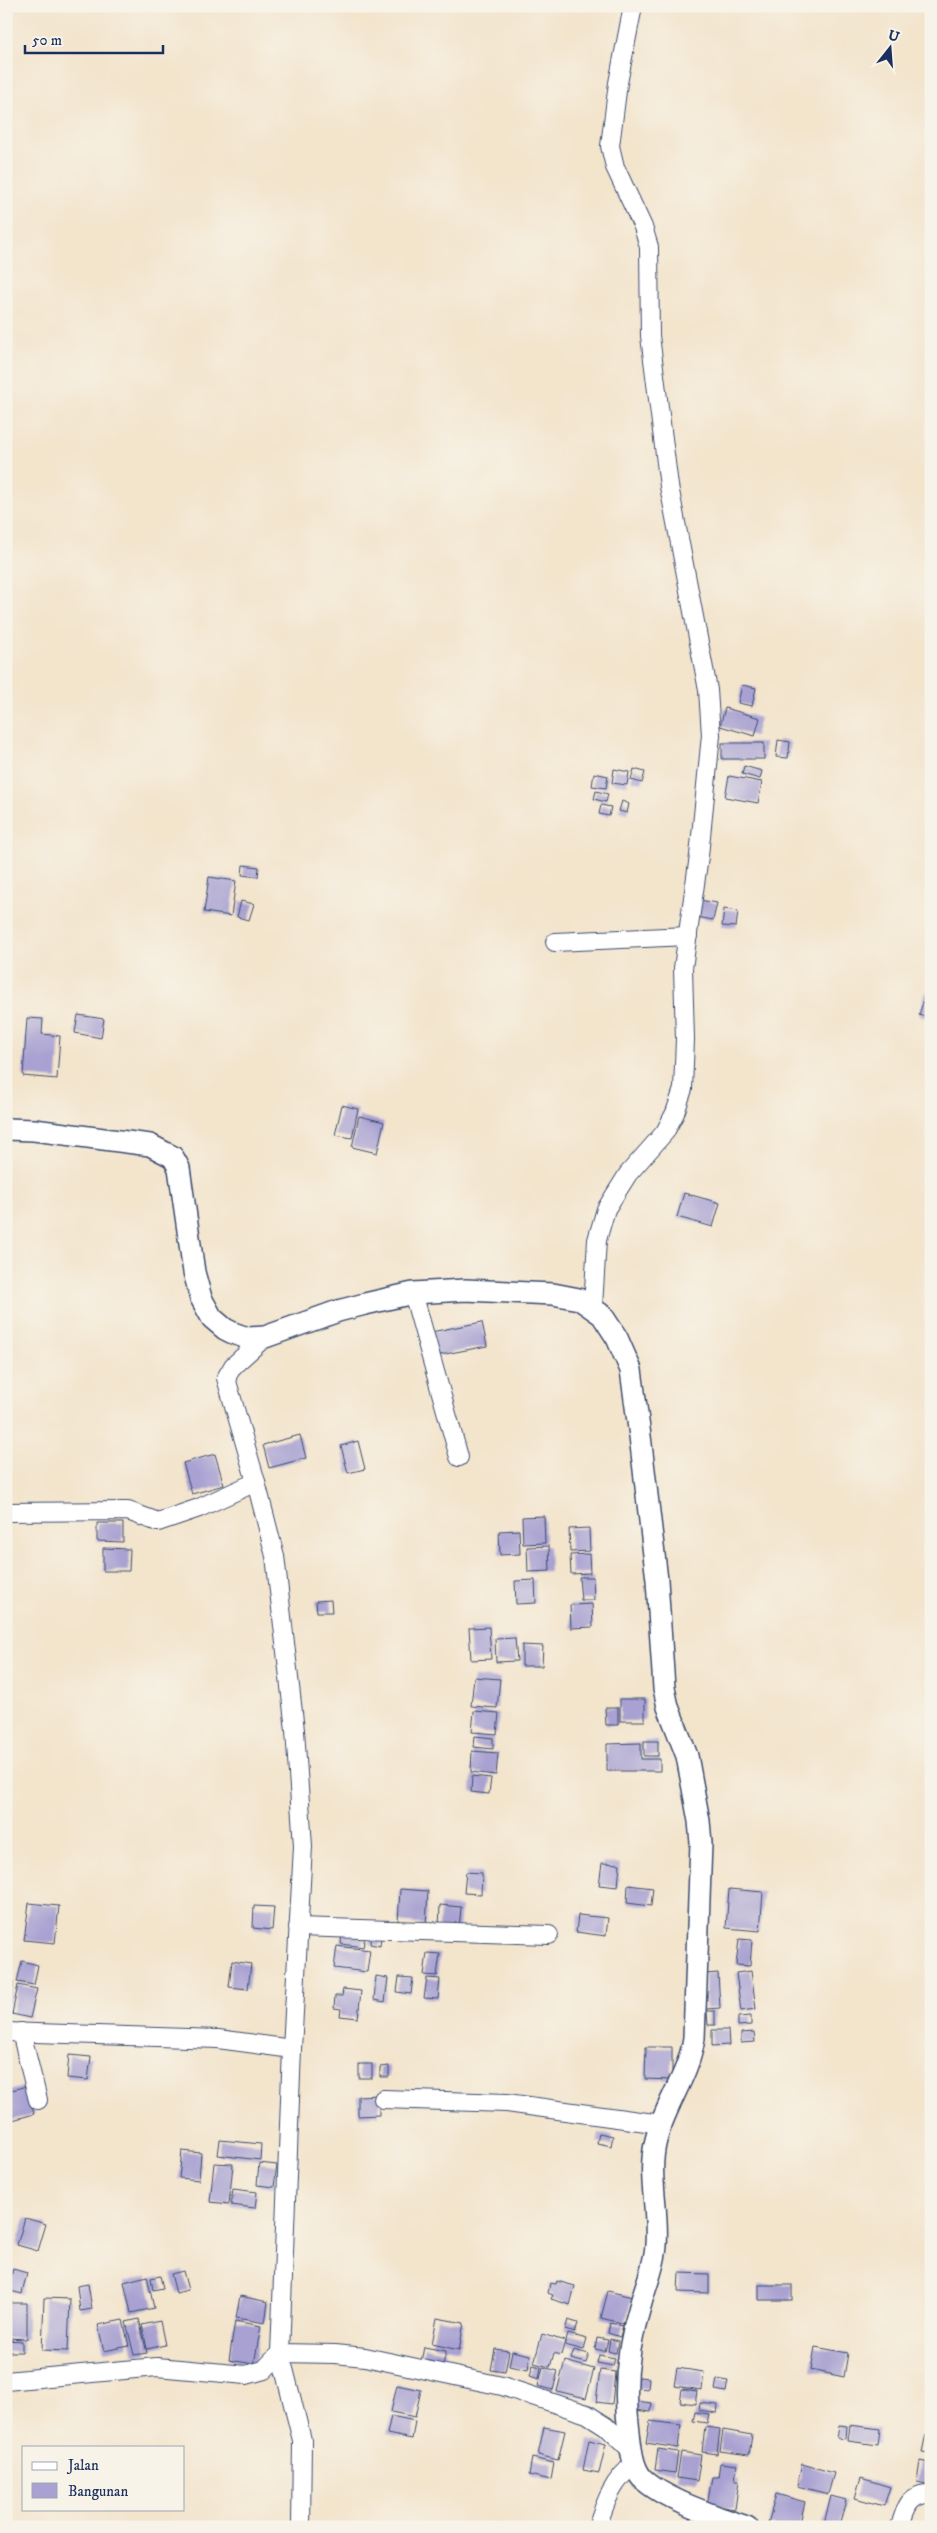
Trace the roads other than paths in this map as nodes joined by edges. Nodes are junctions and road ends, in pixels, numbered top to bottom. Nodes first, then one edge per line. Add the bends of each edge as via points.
1 (634, 6) edge
2 (688, 936) junction
3 (555, 942) dead end
4 (6, 1129) edge
5 (413, 1294) junction
6 (592, 1307) junction
7 (265, 1337) junction
8 (459, 1457) dead end
9 (256, 1482) junction
10 (6, 1512) edge
11 (298, 1926) junction
12 (549, 1935) dead end
13 (14, 2032) edge
14 (292, 2049) junction
15 (384, 2099) dead end
16 (38, 2100) dead end
17 (661, 2124) junction
18 (280, 2353) junction
19 (6, 2381) edge
20 (633, 2458) junction
21 (931, 2494) edge
22 (301, 2527) edge
23 (597, 2527) edge
24 (746, 2527) edge
25 (900, 2527) edge

1 - 2 street via 618,83 610,146 615,167 649,247 650,336 669,486 711,706 710,759
2 - 3 street
2 - 6 street via 683,976 683,1089 668,1127 628,1174 602,1218
4 - 7 street via 150,1145 173,1157 178,1168 194,1272 206,1308 225,1330 247,1338
5 - 6 street via 466,1290 553,1294 579,1299
5 - 7 street via 338,1310
5 - 8 street
6 - 17 street via 602,1315 617,1338 631,1370 657,1580 664,1688 694,1784 701,1843 694,2038 688,2067
7 - 9 street via 233,1366 226,1378
9 - 10 street via 161,1522 128,1511
9 - 11 street via 275,1556 295,1730 303,1846
11 - 12 street
11 - 14 street
13 - 14 street via 218,2039
13 - 16 street
14 - 18 street
15 - 17 street via 507,2103
17 - 20 street via 652,2158 656,2251 635,2324 626,2372
18 - 19 street via 264,2370 246,2376 157,2367
18 - 20 street via 365,2357 502,2386 587,2414 606,2426
18 - 22 street via 302,2440
20 - 23 street via 616,2483
20 - 24 street via 642,2477 651,2485 687,2504
21 - 25 street via 918,2495 909,2502

